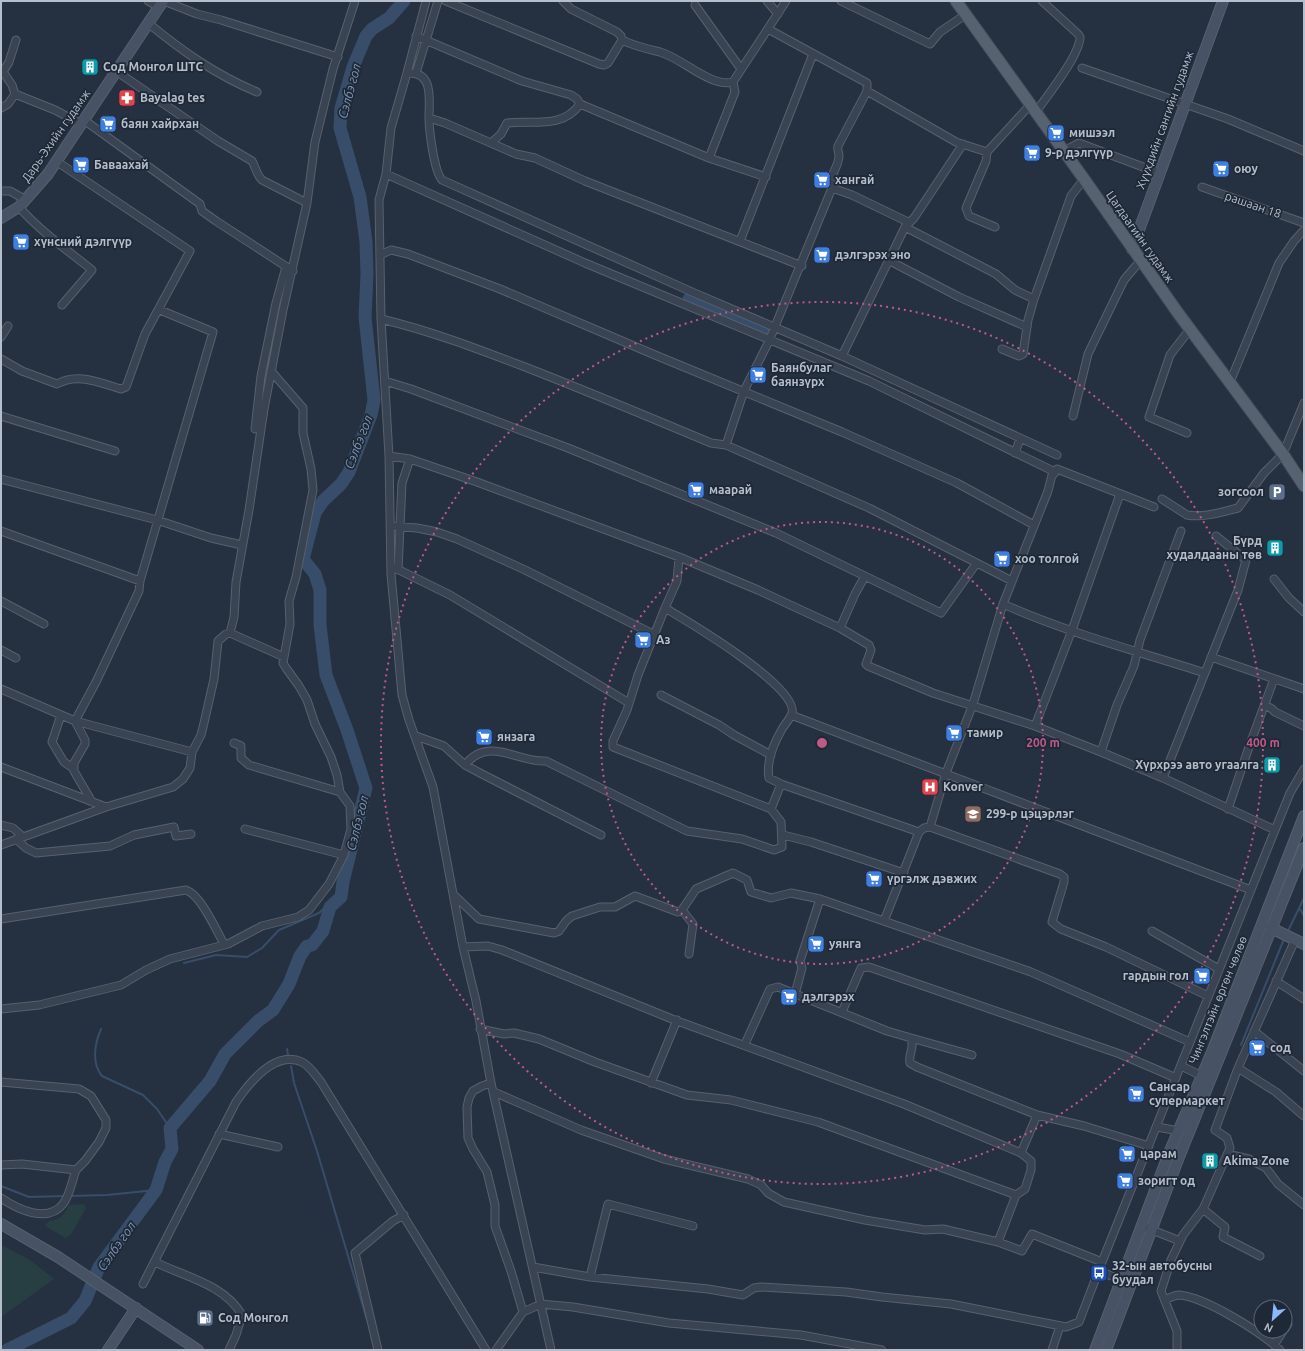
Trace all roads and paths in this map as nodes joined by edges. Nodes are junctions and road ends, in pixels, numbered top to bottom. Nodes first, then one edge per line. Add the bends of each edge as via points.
1 (148, 1) edge
2 (356, 1) edge
3 (426, 1) edge
4 (438, 1) edge
5 (446, 1) edge
6 (563, 1) edge
7 (766, 1) edge
8 (786, 1) edge
9 (841, 1) edge
10 (956, 1) edge
11 (1042, 1) edge
12 (1223, 1) edge
13 (162, 3) edge
14 (695, 5) dead end
15 (778, 14) junction
16 (966, 15) junction
17 (148, 23) junction
18 (768, 29) junction
19 (416, 36) junction
20 (16, 40) dead end
21 (427, 40) junction
22 (622, 40) junction
23 (813, 54) junction
24 (338, 56) junction
25 (1082, 68) dead end
26 (741, 69) junction
27 (2, 70) edge
28 (116, 71) junction
29 (407, 73) junction
30 (416, 73) junction
31 (733, 82) junction
32 (867, 91) junction
33 (257, 92) dead end
34 (15, 94) junction
35 (1185, 103) junction
36 (580, 104) junction
37 (1, 108) edge
38 (1033, 108) junction
39 (429, 118) junction
40 (83, 122) junction
41 (490, 143) junction
42 (963, 144) junction
43 (1064, 151) junction
44 (1304, 151) edge
45 (987, 152) junction
46 (709, 158) junction
47 (56, 162) junction
48 (1159, 173) junction
49 (386, 174) junction
50 (766, 177) junction
51 (1084, 179) junction
52 (1202, 187) dead end
53 (832, 188) junction
54 (1, 191) edge
55 (22, 203) junction
56 (307, 203) junction
57 (1, 218) edge
58 (1304, 223) edge
59 (907, 225) junction
60 (995, 227) dead end
61 (1304, 230) edge
62 (740, 240) junction
63 (1132, 249) junction
64 (380, 256) junction
65 (888, 260) junction
66 (1140, 261) junction
67 (802, 266) junction
68 (286, 267) junction
69 (293, 271) junction
70 (1034, 299) junction
71 (62, 305) dead end
72 (160, 310) junction
73 (381, 319) junction
74 (8, 326) dead end
75 (1027, 327) junction
76 (774, 328) junction
77 (1190, 330) junction
78 (1, 337) edge
79 (769, 341) junction
80 (1002, 349) dead end
81 (842, 356) junction
82 (1, 359) edge
83 (271, 370) junction
84 (385, 381) junction
85 (1230, 382) junction
86 (744, 391) junction
87 (1304, 403) edge
88 (1, 416) edge
89 (1073, 416) dead end
90 (255, 429) dead end
91 (1187, 433) dead end
92 (1020, 439) junction
93 (726, 445) junction
94 (115, 451) dead end
95 (1016, 453) junction
96 (1283, 454) junction
97 (1057, 455) dead end
98 (389, 456) junction
99 (410, 459) junction
100 (1054, 474) junction
101 (1, 479) edge
102 (1304, 486) edge
103 (1120, 494) junction
104 (1162, 499) dead end
105 (1154, 507) dead end
106 (157, 520) junction
107 (1034, 525) junction
108 (391, 526) junction
109 (401, 527) junction
110 (1181, 530) dead end
111 (1, 531) edge
112 (1216, 536) dead end
113 (242, 545) junction
114 (679, 558) junction
115 (976, 564) junction
116 (391, 566) junction
117 (398, 570) junction
118 (865, 576) junction
119 (1274, 579) dead end
120 (140, 581) junction
121 (1012, 581) junction
122 (1, 601) edge
123 (1003, 604) junction
124 (665, 608) junction
125 (1304, 612) edge
126 (44, 624) dead end
127 (840, 628) junction
128 (1072, 630) junction
129 (230, 633) junction
130 (653, 634) junction
131 (1, 650) edge
132 (1138, 652) junction
133 (284, 657) junction
134 (1211, 657) junction
135 (16, 658) dead end
136 (1205, 673) junction
137 (1274, 679) junction
138 (1, 689) edge
139 (1304, 689) edge
140 (661, 695) dead end
141 (628, 704) junction
142 (973, 704) junction
143 (1264, 705) junction
144 (61, 715) junction
145 (791, 715) junction
146 (75, 721) junction
147 (1035, 726) junction
148 (1304, 726) edge
149 (416, 736) junction
150 (234, 743) dead end
151 (192, 752) junction
152 (1101, 752) junction
153 (770, 756) junction
154 (465, 765) junction
155 (1, 767) edge
156 (73, 768) junction
157 (1304, 769) edge
158 (946, 773) junction
159 (1302, 777) edge
160 (1163, 778) junction
161 (782, 784) junction
162 (340, 792) junction
163 (92, 802) junction
164 (106, 807) junction
165 (1228, 808) junction
166 (771, 809) junction
167 (1304, 816) edge
168 (1, 825) edge
169 (930, 827) junction
170 (245, 829) dead end
171 (1275, 830) junction
172 (919, 832) junction
173 (191, 834) dead end
174 (601, 835) dead end
175 (783, 835) junction
176 (19, 838) junction
177 (1, 845) edge
178 (1304, 848) edge
179 (344, 855) junction
180 (904, 873) junction
181 (1251, 890) junction
182 (453, 894) junction
183 (820, 899) junction
184 (682, 910) junction
185 (1, 919) edge
186 (884, 921) junction
187 (1271, 928) junction
188 (1152, 931) dead end
189 (1292, 938) edge
190 (224, 944) junction
191 (463, 947) junction
192 (689, 954) dead end
193 (1219, 969) junction
194 (1276, 981) junction
195 (795, 994) junction
196 (1208, 996) junction
197 (1304, 999) edge
198 (1, 1009) edge
199 (842, 1012) junction
200 (677, 1020) junction
201 (480, 1029) junction
202 (1254, 1031) junction
203 (911, 1038) junction
204 (1190, 1042) junction
205 (745, 1044) junction
206 (972, 1055) dead end
207 (1181, 1066) junction
208 (1238, 1068) junction
209 (1304, 1071) edge
210 (1202, 1076) junction
211 (1176, 1078) junction
212 (1, 1082) edge
213 (491, 1083) junction
214 (651, 1083) junction
215 (494, 1092) junction
216 (1037, 1115) junction
217 (1304, 1116) edge
218 (1157, 1127) junction
219 (1179, 1131) junction
220 (219, 1134) junction
221 (1149, 1146) junction
222 (278, 1147) dead end
223 (1021, 1153) junction
224 (1227, 1154) junction
225 (1, 1165) edge
226 (76, 1170) junction
227 (1016, 1195) junction
228 (1, 1198) edge
229 (1304, 1206) edge
230 (1203, 1209) junction
231 (404, 1215) junction
232 (1, 1224) edge
233 (693, 1226) dead end
234 (1147, 1228) junction
235 (1180, 1241) junction
236 (998, 1242) junction
237 (1260, 1256) dead end
238 (155, 1262) junction
239 (1102, 1262) junction
240 (533, 1267) junction
241 (1099, 1271) junction
242 (590, 1277) junction
243 (1122, 1280) junction
244 (143, 1284) dead end
245 (1165, 1300) junction
246 (541, 1304) junction
247 (132, 1305) junction
248 (523, 1312) junction
249 (1060, 1326) junction
250 (1277, 1347) edge
251 (108, 1350) edge
252 (198, 1350) edge
253 (229, 1350) edge
254 (378, 1350) edge
255 (486, 1350) edge
256 (496, 1350) edge
257 (551, 1350) edge
258 (882, 1350) edge
259 (1052, 1350) edge
260 (1095, 1350) edge
261 (1106, 1350) edge
262 (1177, 1350) edge

1 - 13 street
2 - 24 street
3 - 19 street
4 - 21 street
5 - 22 street via 599,64 608,63
6 - 22 street via 570,9 616,32
7 - 15 street
8 - 15 street
9 - 16 street via 930,44 940,32
10 - 16 main road, Цагдаагийн гудамж
11 - 38 street via 1078,34 1080,42 1070,61
12 - 35 main road, Хүүхдийн сангийн гудамж
13 - 17 main road, Дарь-Эхийн гудамж
13 - 24 street
14 - 26 street
15 - 18 street
16 - 38 main road, Цагдаагийн гудамж
17 - 28 main road, Дарь-Эхийн гудамж
17 - 33 street via 190,57 230,81
18 - 23 street
18 - 26 street
19 - 21 street
19 - 29 street
20 - 27 street via 9,62
21 - 30 street
21 - 36 street via 514,78 571,95
22 - 31 street via 643,49 661,52 721,83
23 - 32 street via 867,84
23 - 50 street
24 - 56 street via 315,142
25 - 35 street
26 - 31 street
27 - 34 street
28 - 40 main road, Дарь-Эхийн гудамж
28 - 56 street via 218,141 252,161 256,174 262,180
29 - 30 street
29 - 49 street via 392,128
30 - 39 street via 422,76 428,86 431,98
31 - 46 street via 735,92
32 - 42 street
32 - 53 street via 838,146 839,156 831,181
34 - 37 street via 8,104
34 - 40 street
35 - 44 street
35 - 48 main road, Хүүхдийн сангийн гудамж
36 - 41 street via 564,119 507,123 501,134
36 - 46 street
38 - 43 main road, Цагдаагийн гудамж
38 - 45 street
39 - 41 street
39 - 76 street via 436,171 449,185
40 - 47 main road, Дарь-Эхийн гудамж
40 - 68 street via 200,204 202,211
41 - 62 street via 516,154 535,158 585,181
42 - 45 street
42 - 59 street
43 - 48 street via 1079,143
43 - 51 main road, Цагдаагийн гудамж
45 - 60 street via 986,161 966,208 969,216
46 - 50 street
47 - 55 main road, Дарь-Эхийн гудамж via 35,191
47 - 72 street via 190,251
48 - 63 main road, Хүүхдийн сангийн гудамж
49 - 64 street via 379,200
49 - 79 street via 585,264
50 - 62 street
51 - 63 main road, Цагдаагийн гудамж
51 - 70 street via 1071,196
52 - 58 street, рашаан 18
53 - 59 street via 852,195
53 - 67 street
54 - 55 street via 10,191
55 - 57 main road, Дарь-Эхийн гудамж
55 - 71 street via 50,236 92,270
56 - 69 street via 294,256
59 - 65 street
59 - 70 street via 996,274 1015,290
61 - 85 street via 1279,263
62 - 67 street
63 - 66 main road, Цагдаагийн гудамж
64 - 73 street
64 - 86 street via 391,250 429,261
65 - 75 street via 959,297
65 - 81 street
66 - 77 main road, Цагдаагийн гудамж
66 - 89 street via 1124,280 1088,354
67 - 76 street
68 - 69 street
68 - 90 street via 261,376
69 - 83 street via 282,310
70 - 75 street
72 - 82 street via 145,334 126,387 121,389 76,377 57,384 22,371
72 - 106 street via 213,332
73 - 84 street
73 - 93 street via 418,328 471,346 711,443
74 - 78 street
75 - 80 street via 1022,356
76 - 79 street
76 - 81 street
77 - 85 main road, Цагдаагийн гудамж
77 - 91 street via 1170,355 1149,417
79 - 86 street
79 - 95 street via 800,351 869,381
81 - 92 street
83 - 113 street
83 - 133 street via 303,408 303,433 313,482 296,577 289,601 290,624
84 - 98 street
84 - 118 street via 568,448 776,533
85 - 96 main road, Цагдаагийн гудамж
86 - 93 street
86 - 107 street via 957,483
87 - 96 street
88 - 94 street
92 - 95 street
92 - 97 street
93 - 115 street via 926,535
95 - 100 street via 1050,469
96 - 102 main road, Цагдаагийн гудамж
96 - 104 street via 1264,473 1238,508 1206,515 1191,515
98 - 99 street
98 - 108 street
99 - 109 street via 402,483
99 - 114 street
100 - 103 street via 1057,469
100 - 107 street
101 - 106 street
103 - 105 street
103 - 128 street
106 - 113 street via 211,538
106 - 120 street
107 - 121 street
108 - 109 street
108 - 116 street
109 - 117 street
109 - 130 street via 437,532 457,539
110 - 132 street via 1140,640
111 - 120 street
112 - 134 street via 1246,560 1238,590
113 - 129 street
114 - 124 street via 677,581
114 - 127 street via 740,582
115 - 118 street via 941,612
115 - 121 street
116 - 117 street
116 - 149 street via 400,682 405,707
117 - 141 street via 450,595
118 - 127 street
119 - 125 street
120 - 146 street via 139,591
121 - 123 street
122 - 126 street
123 - 128 street
123 - 142 street
124 - 130 street
124 - 145 street via 720,642 764,674 790,700
127 - 142 street via 872,648 866,664 933,693
128 - 132 street
128 - 147 street
129 - 133 street
129 - 151 street via 218,641 214,679 201,735
130 - 141 street
131 - 135 street
132 - 136 street
132 - 152 street
133 - 162 street via 283,663 307,700 331,757
134 - 136 street
134 - 137 street
136 - 160 street
137 - 139 street
137 - 143 street
138 - 144 street
140 - 153 street via 719,724
141 - 166 street via 613,747
142 - 147 street
142 - 158 street
143 - 148 street
143 - 165 street
144 - 146 street
144 - 156 street via 52,742 64,762
145 - 153 street
145 - 158 street
146 - 151 street
146 - 156 street via 85,740
147 - 152 street
149 - 154 street via 444,746
149 - 182 street via 433,787
150 - 162 street via 241,746 241,758 248,765
151 - 164 street via 190,768 173,787
152 - 160 street
153 - 161 street via 769,778
154 - 174 street
154 - 175 street via 471,757 491,751 503,751 529,760 554,763 687,831 742,839 774,850 782,847
155 - 163 street
156 - 163 street
157 - 159 street
158 - 169 street
158 - 181 street
159 - 171 street via 1290,793
160 - 165 street
161 - 166 street
161 - 172 street
162 - 179 street via 350,806 352,814
163 - 164 street
164 - 176 street
165 - 171 street
166 - 175 street via 781,822
167 - 210 main road, Чингэлтэйн өргөн чөлөө
168 - 176 street via 13,828
169 - 172 street
169 - 196 street via 1060,874 1064,877 1064,882 1052,922 1054,925
170 - 179 street
171 - 181 street
172 - 180 street
173 - 176 street via 176,836 174,827 134,835 110,846 36,853 26,848
175 - 180 street
176 - 177 street
178 - 187 main road, Чингэлтэйн өргөн чөлөө
179 - 190 street via 329,884 309,910 298,917 262,926
180 - 186 street
181 - 193 street
182 - 184 street via 479,919 554,933 572,916 600,907 621,905 636,896 672,911
182 - 191 street
183 - 184 street via 791,892 770,898 752,892 747,880 733,874 696,889
183 - 186 street
183 - 195 street via 800,961 802,968
184 - 192 street via 693,924
185 - 190 street via 186,890 193,894 202,906
186 - 204 street via 1031,972
187 - 189 main road
187 - 234 main road, Чингэлтэйн өргөн чөлөө
188 - 193 street
189 - 194 street
190 - 198 street via 170,959 121,985 39,1005
191 - 200 street via 488,946 502,950
191 - 201 street
193 - 196 street
194 - 197 street
194 - 202 street
195 - 199 street
195 - 205 street via 778,987 772,988
196 - 204 street
199 - 203 street
199 - 211 street via 861,968 869,967 1120,1054
200 - 205 street
200 - 214 street
201 - 213 street
201 - 214 street via 539,1039
202 - 208 street
202 - 209 street
203 - 206 street
203 - 216 street via 914,1046 910,1063
204 - 207 street
205 - 223 street via 897,1101
207 - 210 street
207 - 211 street
208 - 217 street via 1276,1092
208 - 224 street via 1216,1130 1227,1138 1230,1148
210 - 219 main road, Чингэлтэйн өргөн чөлөө
211 - 218 street
212 - 226 street via 79,1089 91,1096 106,1120 106,1128 99,1142
213 - 215 street
213 - 248 street via 473,1091 469,1098 468,1138 488,1172 495,1205 495,1226
214 - 227 street via 687,1095 731,1100 795,1115
215 - 236 street via 580,1130 664,1159 748,1179 784,1202 865,1220 925,1230 943,1229
215 - 240 street
216 - 221 street
216 - 223 street
218 - 219 street
218 - 221 street
219 - 234 main road, Чингэлтэйн өргөн чөлөө
220 - 222 street
220 - 231 street via 248,1084 264,1070 275,1063 302,1062 321,1082
220 - 238 street
221 - 239 street
223 - 227 street via 1032,1164 1025,1189
224 - 229 street via 1249,1159 1266,1168 1278,1184
224 - 230 street
225 - 226 street via 22,1164
226 - 228 street via 64,1203 54,1211 44,1214 22,1209
227 - 236 street
230 - 235 street
230 - 237 street via 1225,1226 1223,1237
231 - 254 street via 355,1253
231 - 255 street
232 - 247 main road
233 - 242 street via 608,1204
234 - 235 street
234 - 243 main road, Чингэлтэйн өргөн чөлөө
234 - 261 main road, Чингэлтэйн өргөн чөлөө
235 - 245 street via 1161,1291
236 - 239 street via 1022,1251 1031,1234
238 - 244 street
238 - 253 street via 216,1289 238,1307 242,1315
239 - 241 street
240 - 242 street
240 - 246 street
241 - 243 street
241 - 249 street via 1080,1322
242 - 249 street via 743,1295 761,1287 850,1292 951,1304
243 - 260 main road, Чингэлтэйн өргөн чөлөө
245 - 250 street via 1178,1295 1193,1298 1230,1315
245 - 262 street via 1177,1331
246 - 248 street
246 - 257 street
246 - 258 street via 669,1323 801,1335
247 - 251 main road
247 - 252 main road
248 - 256 street
249 - 259 street

